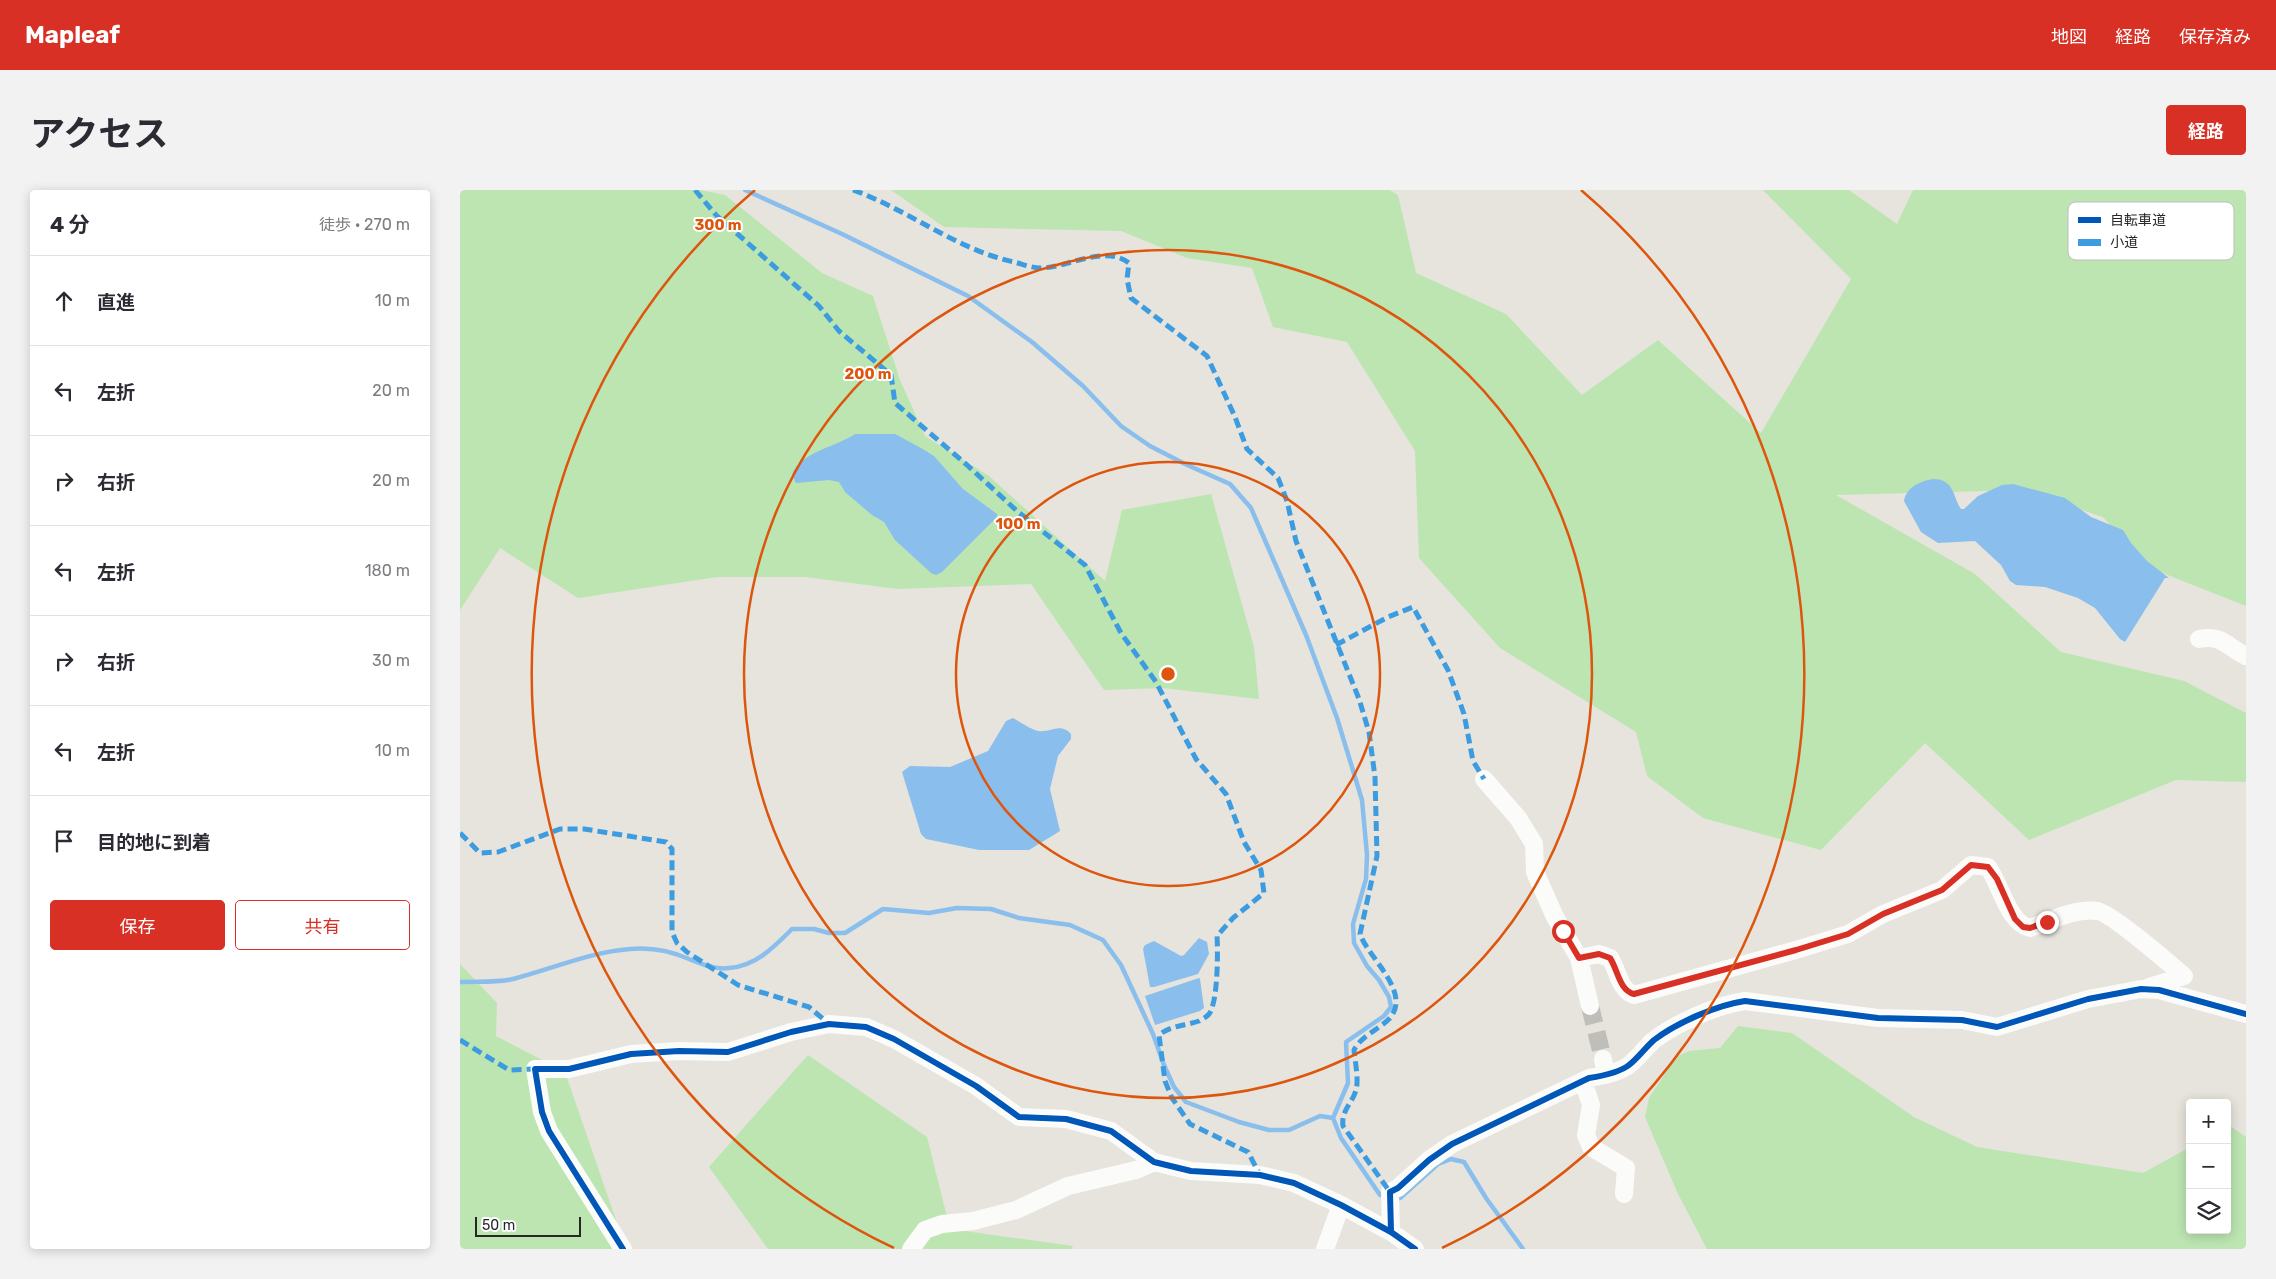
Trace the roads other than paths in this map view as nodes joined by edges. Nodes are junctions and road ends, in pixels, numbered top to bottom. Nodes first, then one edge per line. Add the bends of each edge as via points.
1 (2198, 639) dead end
2 (2246, 656) edge
3 (1484, 778) dead end
4 (1579, 958) junction
5 (2141, 989) junction
6 (1590, 1006) tunnel mouth
7 (2246, 1014) edge
8 (1582, 1081) junction
9 (1154, 1162) junction
10 (1624, 1194) dead end
11 (1341, 1205) junction
12 (1390, 1232) junction
13 (623, 1249) edge
14 (911, 1249) edge
15 (1325, 1249) edge
16 (1415, 1249) edge

1 - 2 street via 2217,638
3 - 4 street via 1518,818 1534,844 1535,872 1543,894
4 - 5 street via 1599,954 1610,958 1622,985 1628,993 1634,994 1848,934 1883,914 1942,890 1971,865 1988,867 1997,879 2011,913 2023,927 2030,928 2078,912 2099,911 2153,948 2184,976
4 - 6 street
5 - 7 street via 2159,990
5 - 8 street via 2088,999 1997,1027 1962,1020 1878,1018 1745,1001 1723,1004 1671,1029 1653,1041 1628,1066 1604,1067
8 - 10 street via 1591,1105 1586,1135 1591,1147 1626,1168
8 - 12 street via 1452,1144 1429,1160 1390,1192
9 - 11 street via 1191,1171 1260,1176 1294,1184
9 - 13 street via 1111,1131 1066,1119 1019,1117 976,1086 894,1039 866,1027 829,1024 728,1052 631,1054 569,1069 535,1069 542,1112 549,1131
9 - 14 street via 1136,1170 1068,1186 1016,1210 925,1230
11 - 12 street
11 - 15 street
12 - 16 street

